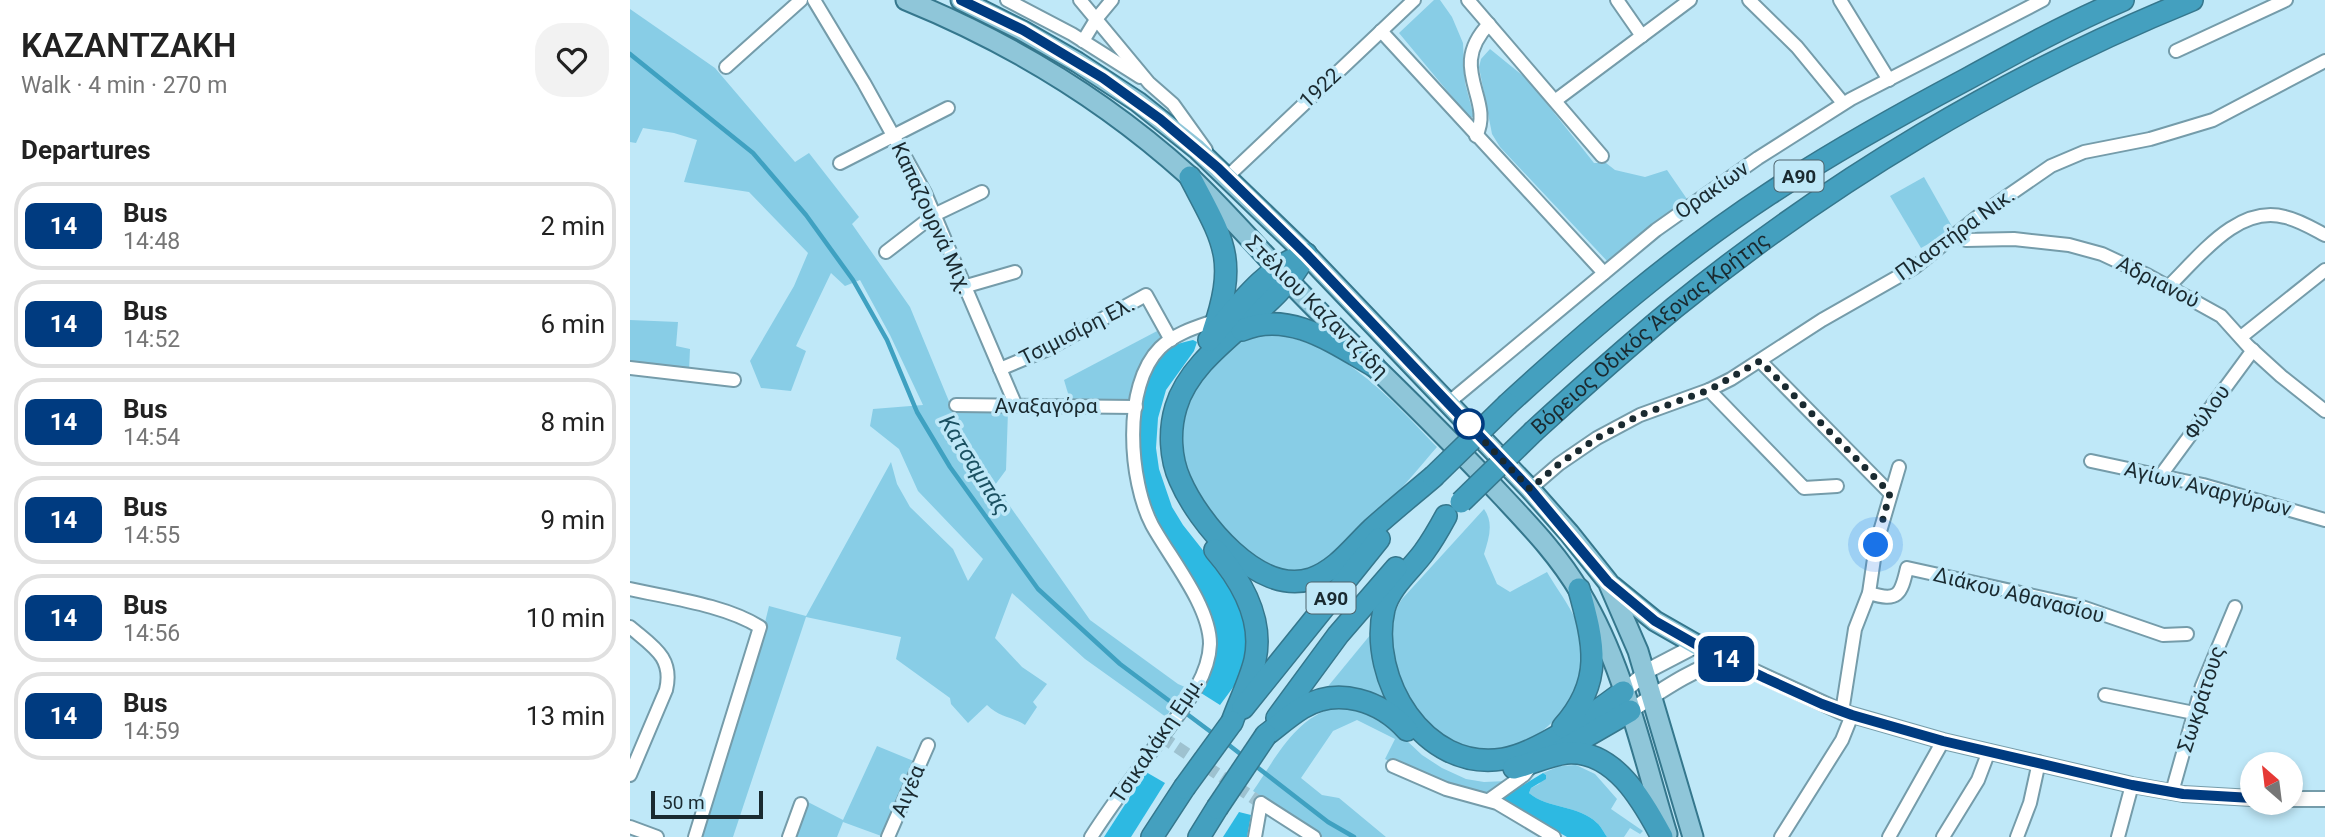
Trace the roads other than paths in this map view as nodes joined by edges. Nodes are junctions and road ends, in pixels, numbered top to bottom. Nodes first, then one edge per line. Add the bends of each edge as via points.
1 (801, 0) edge
2 (814, 0) edge
3 (906, 0) edge
4 (961, 0) edge
5 (1007, 0) edge
6 (1080, 0) edge
7 (1112, 0) edge
8 (1414, 0) edge
9 (1468, 0) edge
10 (1617, 0) edge
11 (1690, 0) edge
12 (1749, 0) edge
13 (2043, 0) edge
14 (2123, 0) edge
15 (2192, 0) edge
16 (2286, 0) edge
17 (1843, 1) edge
18 (1097, 18) junction
19 (1489, 24) junction
20 (1381, 31) junction
21 (1642, 36) junction
22 (1083, 41) junction
23 (2176, 51) dead end
24 (2325, 61) edge
25 (726, 67) dead end
26 (1889, 80) junction
27 (1149, 83) junction
28 (1556, 100) junction
29 (1843, 103) junction
30 (948, 108) dead end
31 (894, 136) junction
32 (1476, 136) junction
33 (1602, 156) dead end
34 (840, 163) dead end
35 (1222, 172) junction
36 (1190, 177) junction
37 (982, 192) dead end
38 (934, 215) junction
39 (2325, 234) edge
40 (1955, 235) junction
41 (886, 252) dead end
42 (1306, 254) junction
43 (2325, 270) edge
44 (1015, 272) dead end
45 (1604, 273) junction
46 (1284, 275) junction
47 (2169, 286) junction
48 (964, 287) junction
49 (1220, 331) junction
50 (2241, 337) junction
51 (1171, 340) junction
52 (2253, 350) junction
53 (1760, 361) junction
54 (1374, 366) junction
55 (630, 368) edge
56 (1000, 369) junction
57 (734, 380) dead end
58 (1709, 390) junction
59 (1448, 402) junction
60 (956, 405) dead end
61 (1016, 406) junction
62 (1136, 407) junction
63 (2325, 411) edge
64 (2091, 461) dead end
65 (1899, 467) dead end
66 (2161, 475) junction
67 (1433, 477) junction
68 (1837, 486) dead end
69 (1530, 489) junction
70 (1890, 493) junction
71 (1454, 509) junction
72 (2325, 520) edge
73 (1608, 582) junction
74 (630, 589) edge
75 (1578, 589) junction
76 (1868, 593) junction
77 (2235, 607) dead end
78 (630, 627) edge
79 (2187, 634) dead end
80 (1697, 645) junction
81 (1727, 659) junction
82 (1645, 673) junction
83 (2105, 695) dead end
84 (1653, 696) junction
85 (1627, 701) junction
86 (2193, 713) junction
87 (1847, 714) junction
88 (1232, 722) junction
89 (1266, 734) junction
90 (1943, 741) junction
91 (928, 745) dead end
92 (1989, 751) junction
93 (1545, 752) junction
94 (2039, 762) junction
95 (1393, 766) dead end
96 (630, 775) edge
97 (2132, 785) junction
98 (2172, 792) junction
99 (2240, 797) edge
100 (2303, 799) edge
101 (2325, 799) edge
102 (1489, 800) junction
103 (801, 804) dead end
104 (630, 827) edge
105 (657, 837) edge
106 (695, 837) edge
107 (789, 837) edge
108 (888, 837) edge
109 (1091, 837) edge
110 (1152, 837) edge
111 (1199, 837) edge
112 (1255, 837) edge
113 (1314, 837) edge
114 (1554, 837) edge
115 (1665, 837) edge
116 (1693, 837) edge
117 (1781, 837) edge
118 (1889, 837) edge
119 (1943, 837) edge
120 (2017, 837) edge
121 (2118, 837) edge

1 - 25 street
2 - 31 street, Καπαζουρνά Μιχ.
3 - 36 main road, Στέλιου Καζαντζίδη via 1024,56 1124,123
4 - 35 main road, Στέλιου Καζαντζίδη via 1023,30 1103,78
5 - 22 street
6 - 18 street
7 - 18 street
8 - 20 street, 1922
9 - 19 street
10 - 21 street
11 - 21 street
12 - 29 street via 1797,47
13 - 26 street, Ορακίων
14 - 67 highway, Βόρειος Οδικός Άξονας Κρήτης / Α90, bridge via 1882,124 1768,195 1570,347
15 - 71 highway, Βόρειος Οδικός Άξονας Κρήτης / Α90, bridge via 2033,75 1855,177 1675,307 1534,431
16 - 23 street
17 - 26 street
18 - 22 street
18 - 27 street
19 - 28 street
19 - 32 street via 1476,41 1470,60 1481,118
20 - 32 street
20 - 35 street, 1922
21 - 28 street
22 - 27 street
24 - 40 street, Πλαστήρα Νικ. via 2213,120 2064,160 2027,181
26 - 29 street, Ορακίων
27 - 35 street via 1173,104
28 - 33 street
29 - 45 street, Ορακίων via 1694,202
30 - 31 street
31 - 34 street
31 - 38 street, Καπαζουρνά Μιχ.
32 - 45 street
35 - 42 main road, Στέλιου Καζαντζίδη
36 - 46 main road, Στέλιου Καζαντζίδη
36 - 49 highway via 1226,257
37 - 38 street
38 - 41 street
38 - 48 street, Καπαζουρνά Μιχ.
39 - 47 street via 2283,216 2252,217 2226,232
40 - 47 street, Αδριανού via 1966,240 2069,245 2102,254
40 - 53 street, Πλαστήρα Νικ. via 1915,267
42 - 46 highway
42 - 59 main road, Στέλιου Καζαντζίδη
43 - 50 street
44 - 48 street
45 - 59 street, Ορακίων
46 - 49 highway via 1261,282
46 - 54 main road, Στέλιου Καζαντζίδη
47 - 50 street, Αδριανού via 2216,312
48 - 56 street, Καπαζουρνά Μιχ.
49 - 51 street, Τσικαλάκη Εμμ.
49 - 54 highway via 1287,325 1320,336
49 - 67 highway via 1176,405 1172,452 1179,479 1199,515 1248,564 1292,581 1319,576
49 - 88 highway via 1184,371 1170,398 1163,452 1184,512 1238,578 1257,635 1251,670
50 - 52 street, Αδριανού
51 - 56 street, Τσιμισίρη Ελ. via 1146,296 1048,349
51 - 62 street, Τσικαλάκη Εμμ. via 1146,367
52 - 63 street, Αδριανού
52 - 66 street, Φύλου
53 - 58 street, Πλαστήρα Νικ.
53 - 70 street
54 - 75 main road, Στέλιου Καζαντζίδη via 1447,436 1549,547
55 - 57 street
56 - 61 street, Καπαζουρνά Μιχ.
58 - 68 street via 1804,488
58 - 69 street, Πλαστήρα Νικ. via 1608,431
59 - 69 main road, Στέλιου Καζαντζίδη
60 - 61 street, Αναξαγόρα
61 - 62 street, Αναξαγόρα
62 - 109 street, Τσικαλάκη Εμμ. via 1134,462 1143,504 1197,600 1210,643 1194,691
64 - 66 street, Αγίων Αναργύρων
65 - 70 street
66 - 72 street, Αγίων Αναργύρων
67 - 88 highway, Βόρειος Οδικός Άξονας Κρήτης / Α90
69 - 73 main road, Στέλιου Καζαντζίδη
70 - 76 street
71 - 89 highway, Βόρειος Οδικός Άξονας Κρήτης / Α90 via 1360,608
71 - 93 highway via 1385,605 1383,646 1391,688 1424,732 1457,755 1481,760
73 - 80 main road via 1655,621
73 - 82 main road, Στέλιου Καζαντζίδη
74 - 106 street via 707,607 760,627
75 - 85 main road, Στέλιου Καζαντζίδη via 1599,628
75 - 93 highway via 1593,644 1592,673 1576,710
76 - 79 street, Διάκου Αθανασίου via 1895,596 1903,587 1907,568 2079,606 2163,635
76 - 87 street via 1855,629
77 - 86 street, Σωκράτους
78 - 96 street via 662,656 669,676
80 - 81 street
80 - 82 street
81 - 84 street via 1707,665
81 - 87 street
82 - 84 main road, Στέλιου Καζαντζίδη
82 - 85 street
83 - 86 street
84 - 85 street
84 - 116 main road, Στέλιου Καζαντζίδη
85 - 93 highway
85 - 115 main road, Στέλιου Καζαντζίδη
86 - 98 street, Σωκράτους
87 - 90 street
87 - 117 street via 1838,747
88 - 110 highway, Βόρειος Οδικός Άξονας Κρήτης / Α90, bridge
89 - 93 highway via 1304,706 1347,698 1383,708 1422,744 1451,763 1469,768 1489,771
89 - 111 highway, Βόρειος Οδικός Άξονας Κρήτης / Α90, bridge
90 - 92 street
90 - 118 street
91 - 108 street, Αιγέα
92 - 94 street
92 - 119 street via 1978,780
93 - 102 street via 1524,775
93 - 115 highway via 1584,754 1612,769 1633,788
94 - 97 street
94 - 120 street
95 - 102 street via 1446,789
97 - 98 street
97 - 121 street
98 - 99 street
100 - 101 street
102 - 114 street
103 - 107 street
104 - 105 street
112 - 113 street via 1261,803

